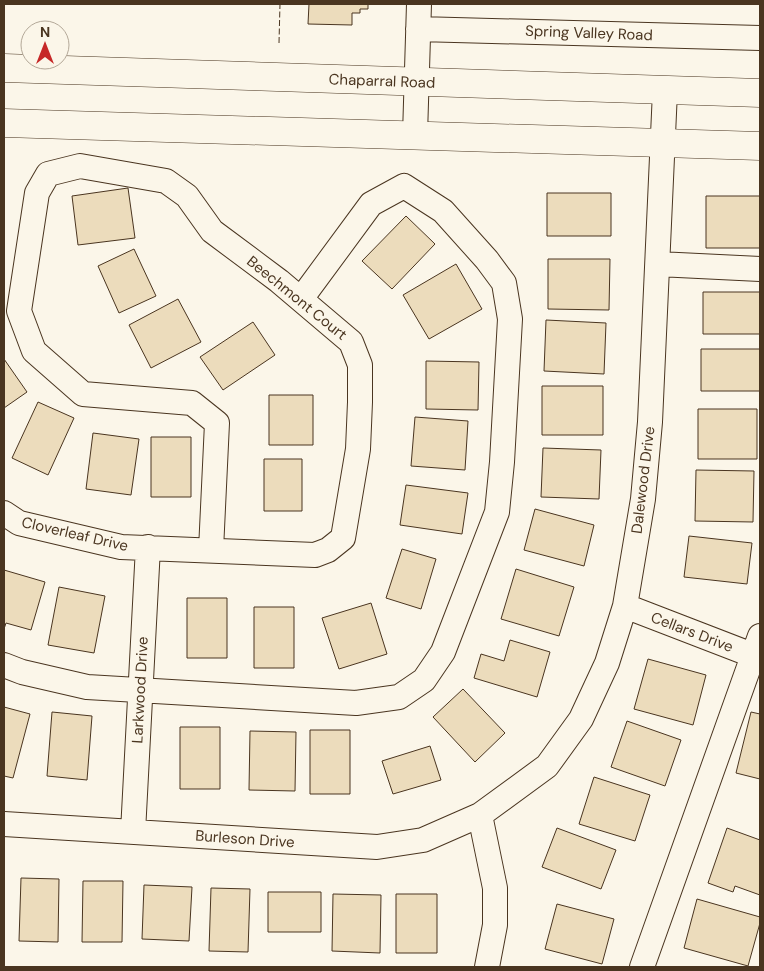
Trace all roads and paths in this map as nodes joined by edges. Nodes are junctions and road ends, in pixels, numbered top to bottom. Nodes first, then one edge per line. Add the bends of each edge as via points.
1 (419, 4) edge
2 (418, 29) junction
3 (760, 38) edge
4 (4, 68) edge
5 (417, 82) junction
6 (665, 91) junction
7 (760, 93) edge
8 (4, 123) edge
9 (415, 135) junction
10 (664, 142) junction
11 (760, 146) edge
12 (658, 264) junction
13 (760, 269) edge
14 (301, 299) junction
15 (4, 513) edge
16 (148, 547) junction
17 (211, 550) junction
18 (625, 606) junction
19 (758, 650) edge
20 (4, 665) edge
21 (140, 689) junction
22 (480, 815) junction
23 (4, 824) edge
24 (133, 832) junction
25 (487, 967) edge
26 (642, 967) edge

1 - 2 street
2 - 3 street, Spring Valley Road
2 - 5 street
4 - 5 main road, Chaparral Road
5 - 6 main road, Chaparral Road
5 - 9 street
6 - 7 main road, Chaparral Road
6 - 10 street, Dalewood Drive
8 - 9 main road
9 - 10 main road
10 - 11 main road
10 - 12 street, Dalewood Drive
12 - 13 street
12 - 18 street, Dalewood Drive via 650,422
14 - 17 street, Beechmont Court via 351,342 360,365 358,449 343,538 315,555
14 - 17 street, Beechmont Court via 212,231 187,196 166,181 80,166 48,174 37,193 19,311 34,351 84,394 192,403 217,424
14 - 21 street via 371,204 404,186 443,210 504,283 510,319 496,512 443,652 424,680 399,697 356,703
15 - 16 street, Cloverleaf Drive via 18,523 121,547
16 - 17 street, Beechmont Court
16 - 21 street, Larkwood Drive
18 - 19 street, Cellars Drive
18 - 22 street, Dalewood Drive via 607,663 581,719 547,766
19 - 26 street
20 - 21 street via 87,686
21 - 24 street, Larkwood Drive
22 - 24 street, Burleson Drive via 424,840 377,847
22 - 25 street via 495,888 495,925
23 - 24 street, Burleson Drive

